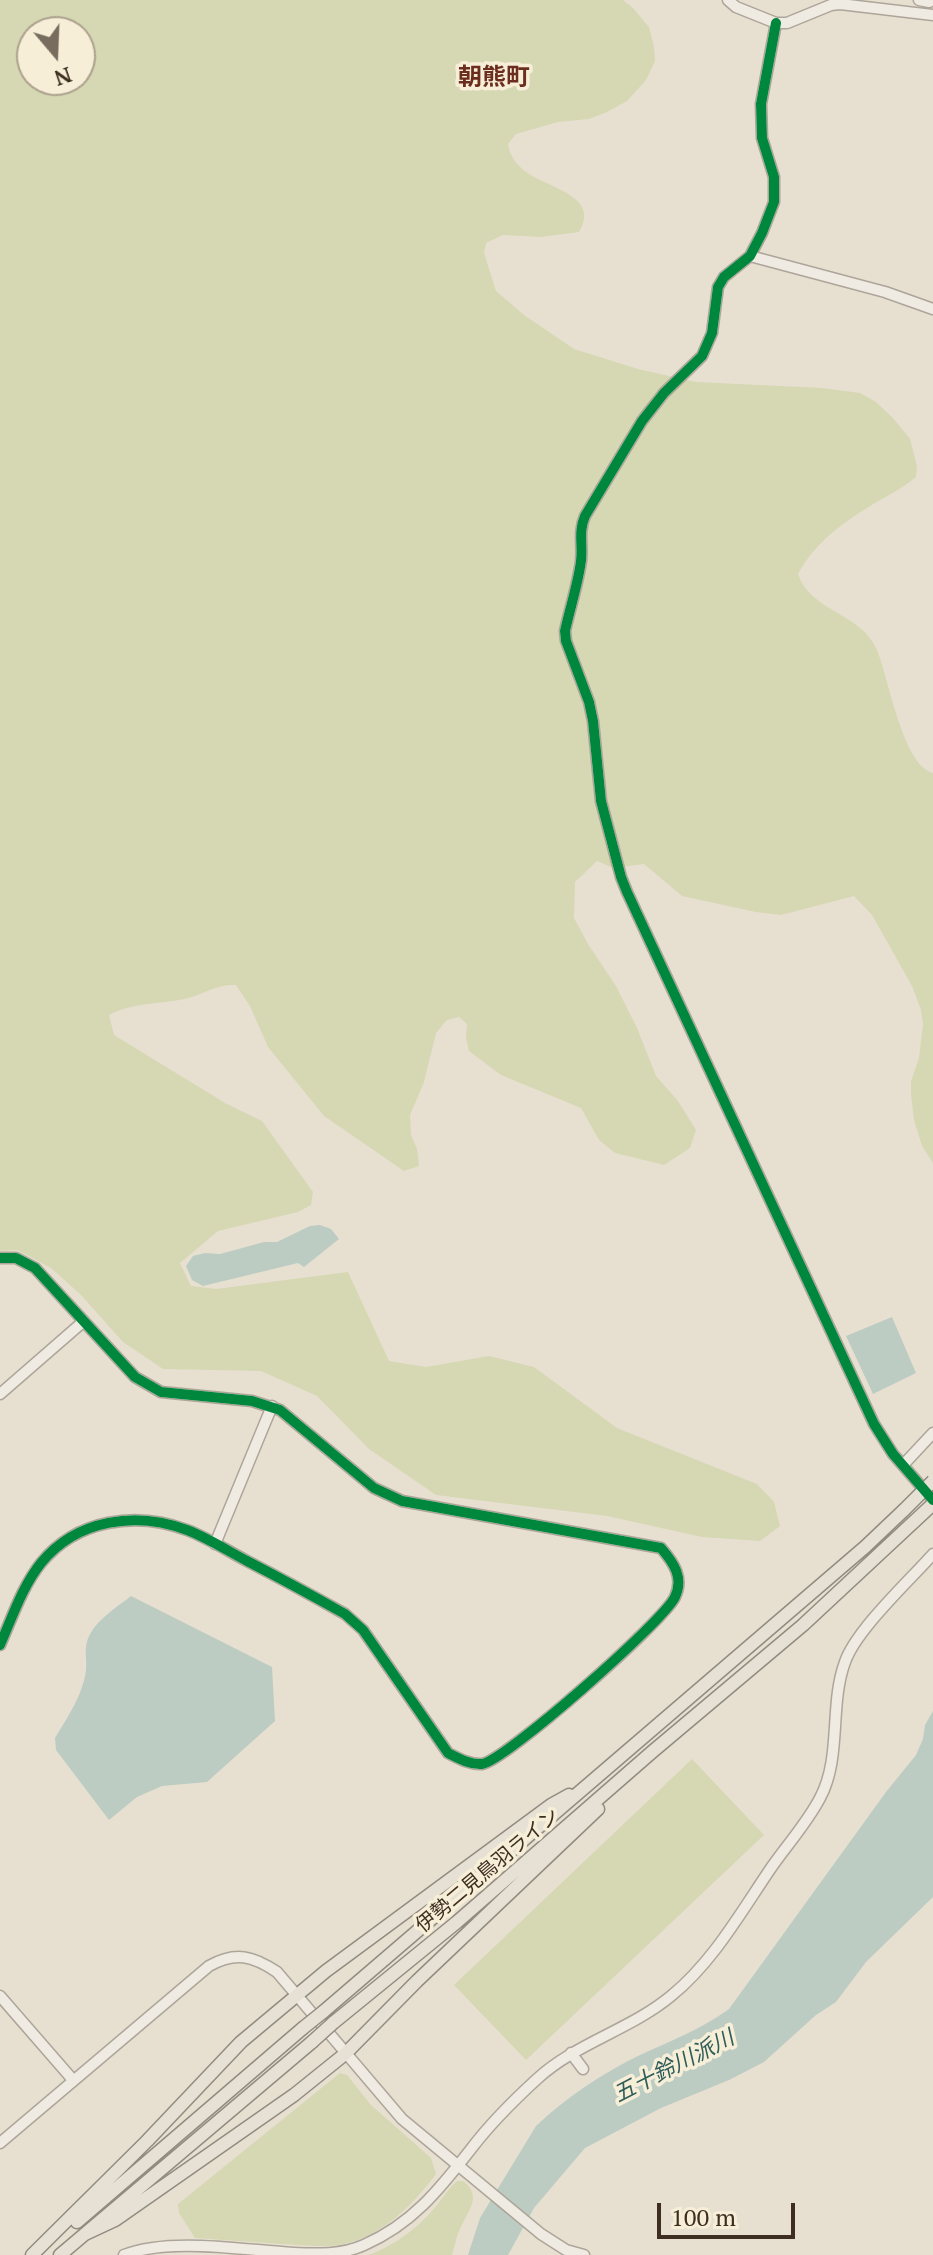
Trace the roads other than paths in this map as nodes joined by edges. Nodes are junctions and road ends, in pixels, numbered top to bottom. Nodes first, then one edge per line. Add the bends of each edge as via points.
1 (728, 0) edge
2 (919, 0) edge
3 (933, 0) edge
4 (870, 4) edge
5 (933, 15) edge
6 (776, 23) junction
7 (750, 256) junction
8 (933, 309) edge
9 (0, 1258) edge
10 (84, 1321) junction
11 (0, 1394) edge
12 (272, 1406) junction
13 (933, 1433) edge
14 (904, 1464) junction
15 (933, 1481) edge
16 (933, 1502) edge
17 (215, 1544) junction
18 (933, 1554) edge
19 (0, 1645) edge
20 (652, 1752) junction
21 (590, 1784) junction
22 (297, 1994) junction
23 (0, 1996) edge
24 (571, 2053) junction
25 (345, 2054) junction
26 (583, 2069) dead end
27 (73, 2080) junction
28 (0, 2143) edge
29 (459, 2166) junction
30 (85, 2234) junction
31 (35, 2255) edge
32 (60, 2255) edge
33 (124, 2255) edge
34 (584, 2255) edge

1 - 6 street
2 - 3 street
4 - 5 street
4 - 6 street via 831,5
6 - 7 street via 761,104 774,202
7 - 8 street
7 - 14 street via 718,287 712,333 702,356 642,421 585,516 566,641 589,702 601,801 627,892 865,1404
9 - 10 street via 16,1258 35,1268
10 - 11 street
10 - 12 street via 135,1377 161,1392
12 - 17 street
12 - 17 street via 374,1488 402,1501 661,1548 675,1563 680,1582 675,1598 662,1616 547,1719 481,1764 448,1753 363,1630 345,1614
13 - 14 street
14 - 16 street
15 - 21 main road, 伊勢二見鳥羽ライン, bridge via 865,1547
16 - 20 main road, 伊勢二見鳥羽ライン via 803,1625
17 - 19 street via 156,1521 124,1520 87,1529 59,1545 35,1572
18 - 24 street via 868,1625 846,1659 820,1797 702,1967 640,2018
20 - 25 main road
20 - 30 main road, 伊勢二見鳥羽ライン, bridge
21 - 22 main road via 551,1805
21 - 31 main road, 伊勢二見鳥羽ライン, bridge
22 - 25 street
22 - 27 street via 260,1960 223,1958
22 - 31 main road via 241,2042
23 - 27 street
24 - 26 street
24 - 29 street via 517,2098
25 - 29 street via 402,2119
25 - 30 main road via 115,2220
27 - 28 street
29 - 33 street via 416,2214 361,2247 310,2254 164,2246
29 - 34 street via 541,2234
30 - 32 main road, 伊勢二見鳥羽ライン

